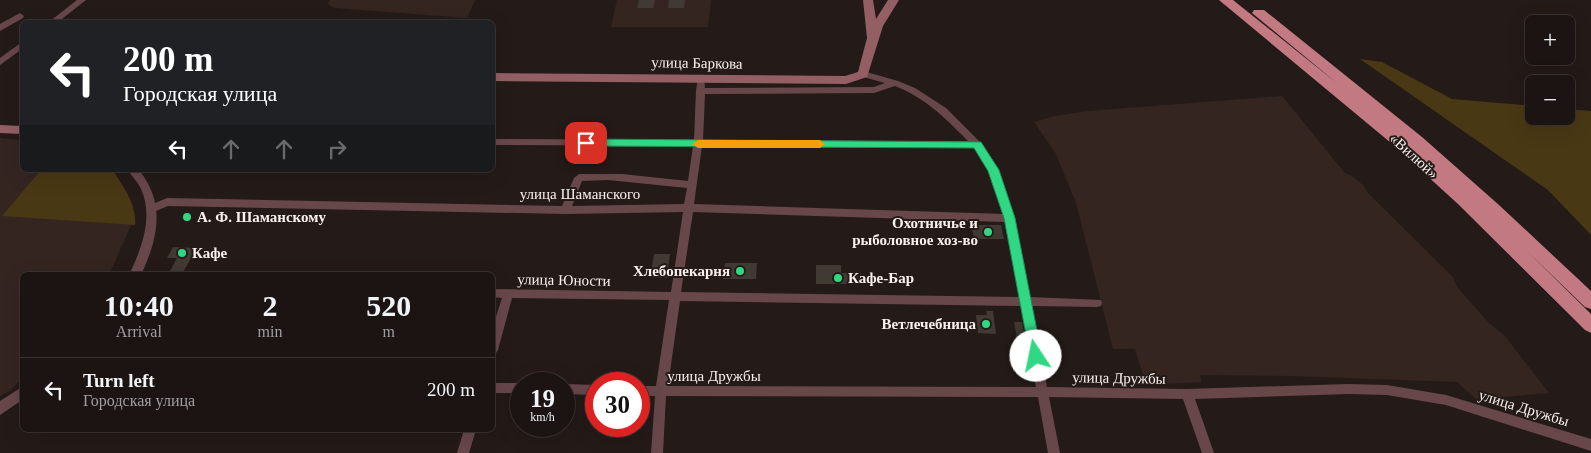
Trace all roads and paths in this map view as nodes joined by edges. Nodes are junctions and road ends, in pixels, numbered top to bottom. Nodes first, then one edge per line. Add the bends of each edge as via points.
1 (82, 0) edge
2 (868, 0) edge
3 (877, 0) edge
4 (893, 0) edge
5 (1226, 0) edge
6 (1243, 0) edge
7 (20, 16) dead end
8 (56, 20) edge
9 (0, 28) edge
10 (873, 38) junction
11 (20, 47) edge
12 (0, 62) edge
13 (863, 74) junction
14 (495, 77) edge
15 (895, 83) junction
16 (701, 85) junction
17 (0, 129) edge
18 (20, 130) edge
19 (495, 142) edge
20 (698, 144) junction
21 (977, 144) junction
22 (135, 172) edge
23 (693, 185) junction
24 (689, 208) junction
25 (151, 209) junction
26 (565, 210) junction
27 (1010, 218) junction
28 (136, 272) edge
29 (495, 293) edge
30 (508, 294) junction
31 (676, 296) junction
32 (1025, 301) junction
33 (1591, 302) edge
34 (1097, 303) dead end
35 (1591, 325) edge
36 (495, 340) edge
37 (495, 388) edge
38 (510, 388) edge
39 (650, 390) edge
40 (661, 391) junction
41 (1043, 392) junction
42 (20, 394) edge
43 (1187, 394) junction
44 (0, 409) edge
45 (469, 432) edge
46 (1591, 445) edge
47 (464, 453) edge
48 (657, 453) edge
49 (1054, 453) edge
50 (1208, 453) edge

1 - 8 street
2 - 10 main road
3 - 4 main road
4 - 10 main road
5 - 35 highway, «Вилюй» via 1396,139 1464,200
6 - 33 highway, «Вилюй» via 1417,141
7 - 9 street
10 - 13 main road
11 - 12 street
13 - 15 street
13 - 16 main road, улица Баркова via 834,81
14 - 16 main road, улица Баркова
15 - 16 street via 874,90
15 - 21 street via 943,110
16 - 20 street
17 - 18 main road
19 - 20 street
20 - 21 street
20 - 23 street
21 - 27 street via 994,170
22 - 25 street via 148,193
23 - 24 street
23 - 26 street via 629,177 579,178
24 - 26 street, улица Шаманского
24 - 27 street, улица Шаманского
24 - 31 street
25 - 26 street, улица Шаманского via 167,202
25 - 28 street via 148,244
27 - 32 street
29 - 30 street, улица Юности
30 - 31 street, улица Юности
30 - 36 street
31 - 32 street, улица Юности
31 - 40 street
32 - 34 street, улица Юности
32 - 41 street
37 - 38 street
39 - 40 street, улица Дружбы
40 - 41 street, улица Дружбы
40 - 48 street
41 - 43 street, улица Дружбы
41 - 49 street
42 - 44 street
43 - 46 street, улица Дружбы via 1348,389 1412,393 1446,400
43 - 50 street
45 - 47 street

